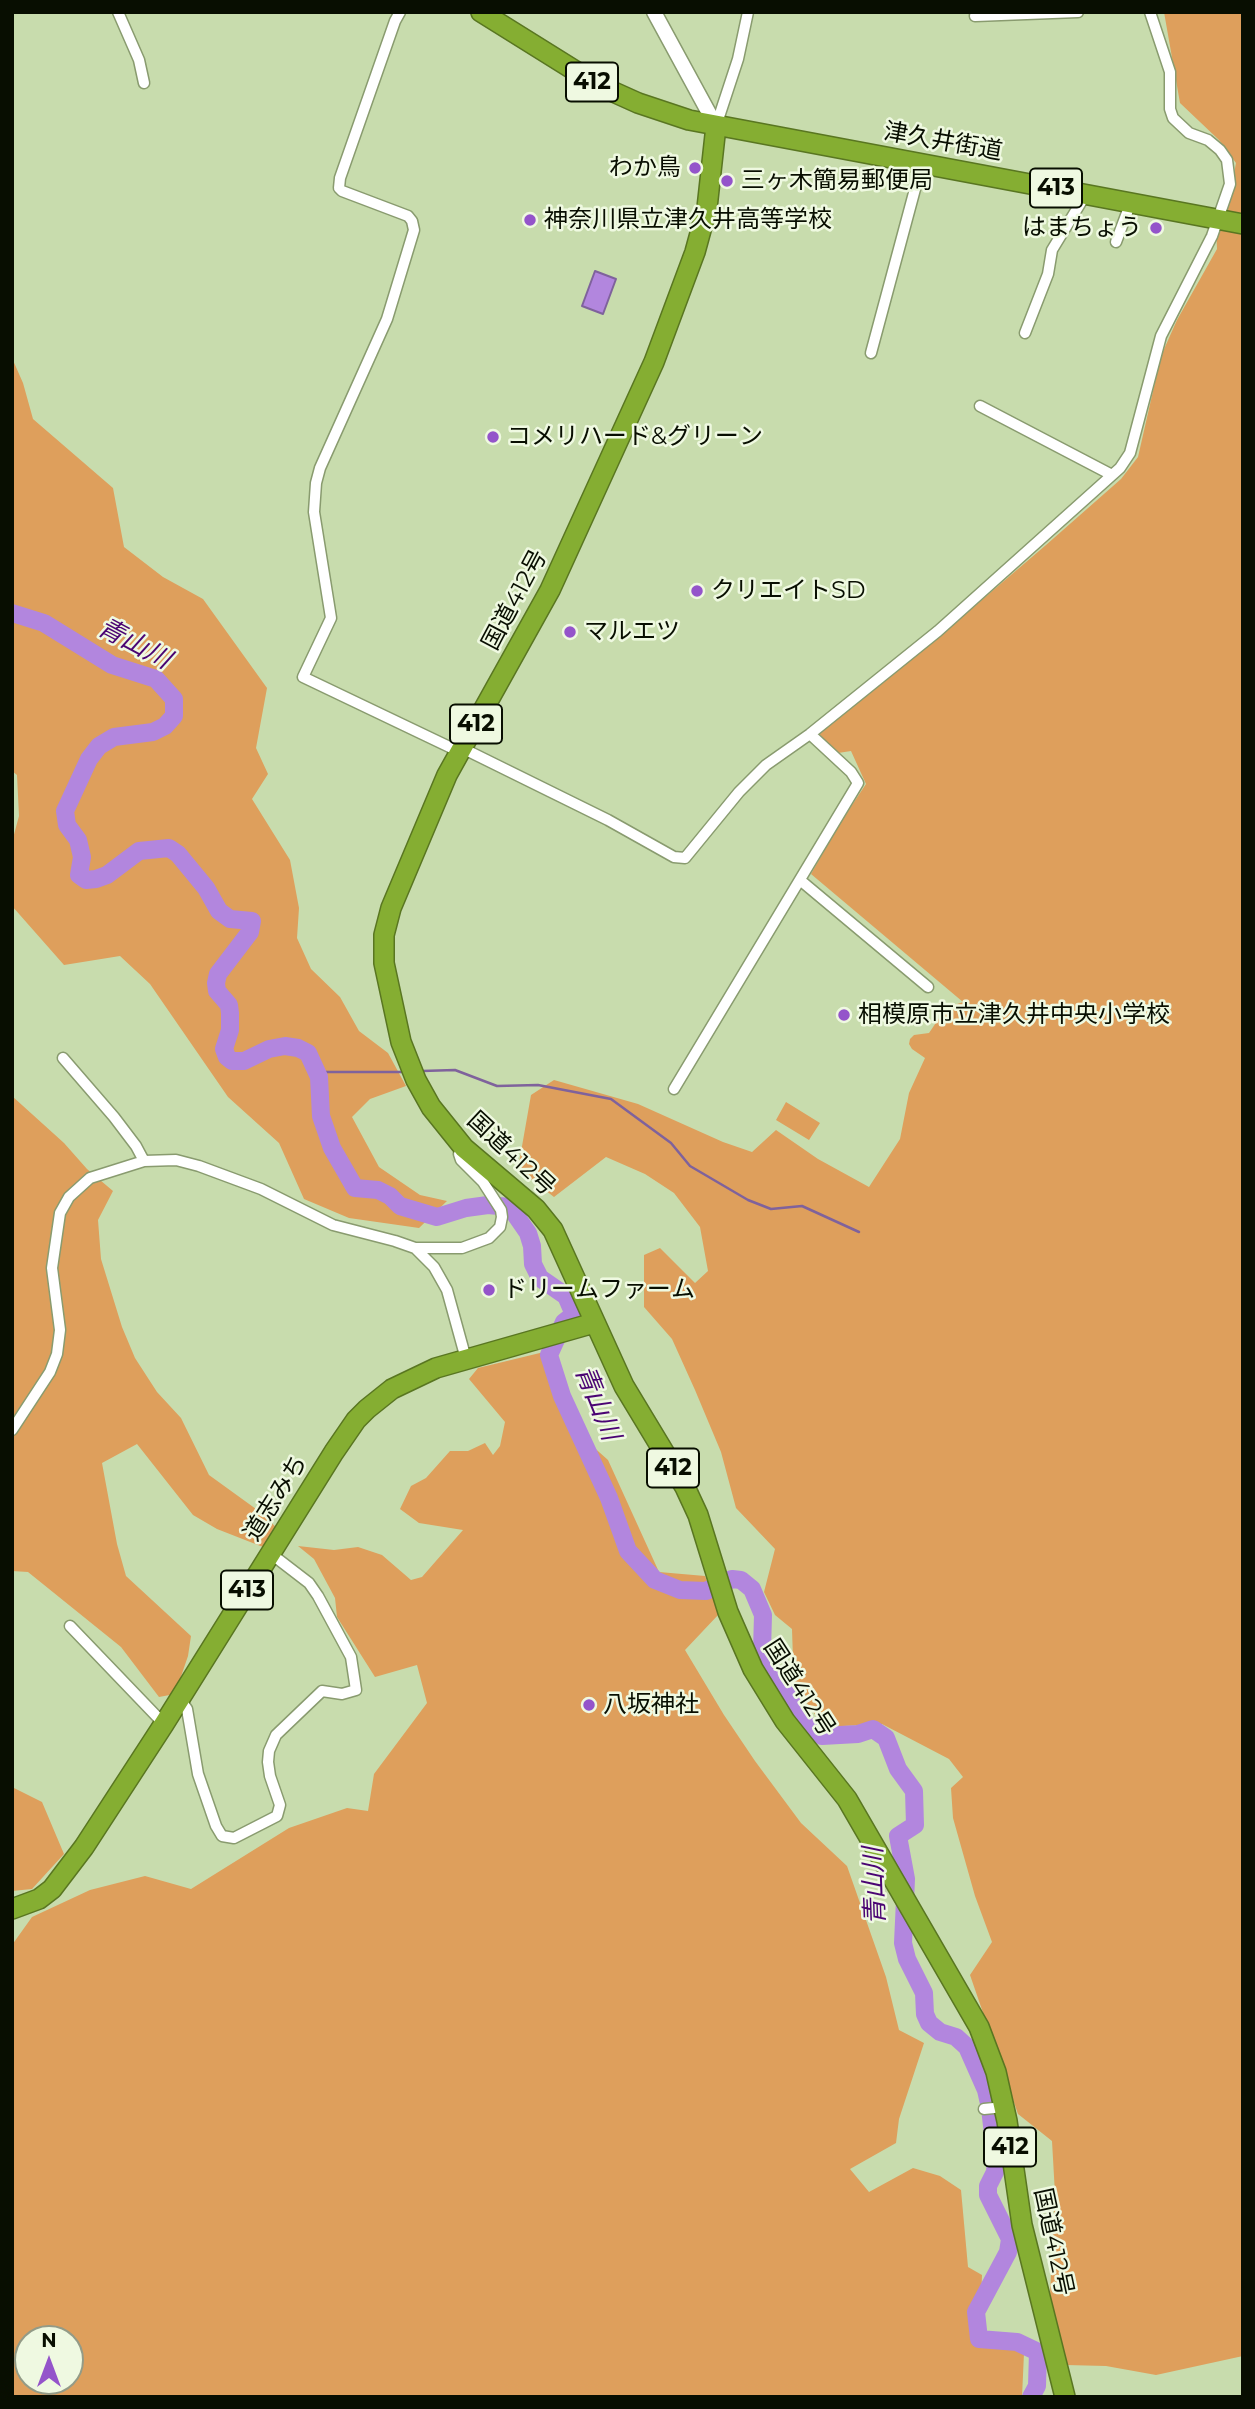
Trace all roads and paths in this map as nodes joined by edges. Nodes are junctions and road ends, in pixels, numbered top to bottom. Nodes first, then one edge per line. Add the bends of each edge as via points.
1 (118, 12) edge
2 (400, 12) edge
3 (481, 12) edge
4 (654, 12) edge
5 (748, 12) edge
6 (1150, 12) edge
7 (1074, 13) edge
8 (975, 16) dead end
9 (144, 83) dead end
10 (716, 126) junction
11 (922, 163) junction
12 (1086, 194) junction
13 (1130, 202) junction
14 (1218, 219) junction
15 (1243, 224) edge
16 (1116, 242) dead end
17 (1025, 332) dead end
18 (871, 353) dead end
19 (980, 406) dead end
20 (1112, 475) junction
21 (810, 734) junction
22 (461, 750) junction
23 (800, 880) junction
24 (928, 988) dead end
25 (63, 1058) dead end
26 (674, 1089) dead end
27 (464, 1148) junction
28 (144, 1161) junction
29 (415, 1248) junction
30 (594, 1323) junction
31 (466, 1359) junction
32 (12, 1430) edge
33 (270, 1553) junction
34 (70, 1626) dead end
35 (180, 1699) junction
36 (164, 1724) junction
37 (12, 1909) edge
38 (1008, 2147) junction
39 (990, 2150) dead end
40 (1065, 2397) edge

1 - 9 street
2 - 22 street via 339,188 408,216 414,230 387,320 316,483 314,512 331,618 303,677
3 - 10 highway, 412 via 598,85
4 - 10 street
5 - 10 street
6 - 14 street via 1170,72 1173,118 1220,150 1227,160 1230,184
7 - 8 street
10 - 11 highway, 津久井街道 / 413
10 - 22 highway, 国道412号 / 412 via 708,208 654,362 550,590
11 - 12 highway, 津久井街道 / 413
11 - 18 street
12 - 13 highway, 津久井街道 / 413
12 - 17 street via 1052,250 1048,274
13 - 14 highway, 津久井街道 / 413
13 - 16 street
14 - 15 highway, 津久井街道 / 413
14 - 20 street via 1161,336 1130,453
19 - 20 street
20 - 21 street via 938,631
21 - 22 street via 738,792 685,858 674,857
21 - 23 street via 859,783
22 - 27 highway, 国道412号 / 412 via 391,908 384,935 384,963 401,1042 416,1080
23 - 24 street
23 - 26 street
25 - 28 street
27 - 29 street via 459,1157 501,1210 500,1227 489,1238 462,1248
27 - 30 highway, 国道412号 / 412 via 536,1209 553,1230
28 - 29 street via 176,1160 210,1169 261,1188 333,1225
28 - 32 street via 90,1178 69,1197 60,1213 52,1268 60,1330 57,1354
29 - 31 street via 447,1290
30 - 31 highway, 道志みち / 413
30 - 38 highway, 国道412号 / 412 via 624,1386 698,1515 732,1623 753,1670 785,1721 847,1799 979,2027 996,2072
31 - 33 highway, 道志みち / 413 via 406,1381 367,1409 345,1435
33 - 35 highway, 道志みち / 413
33 - 35 street via 309,1583 318,1596 351,1657 356,1690 342,1694 322,1691 276,1735 268,1762 280,1805 277,1816 234,1838 222,1836 198,1774 187,1710
34 - 36 street
35 - 36 highway, 道志みち / 413
36 - 37 highway, 道志みち / 413 via 64,1876 39,1899
38 - 39 street
38 - 40 highway, 国道412号 / 412 via 1022,2225

